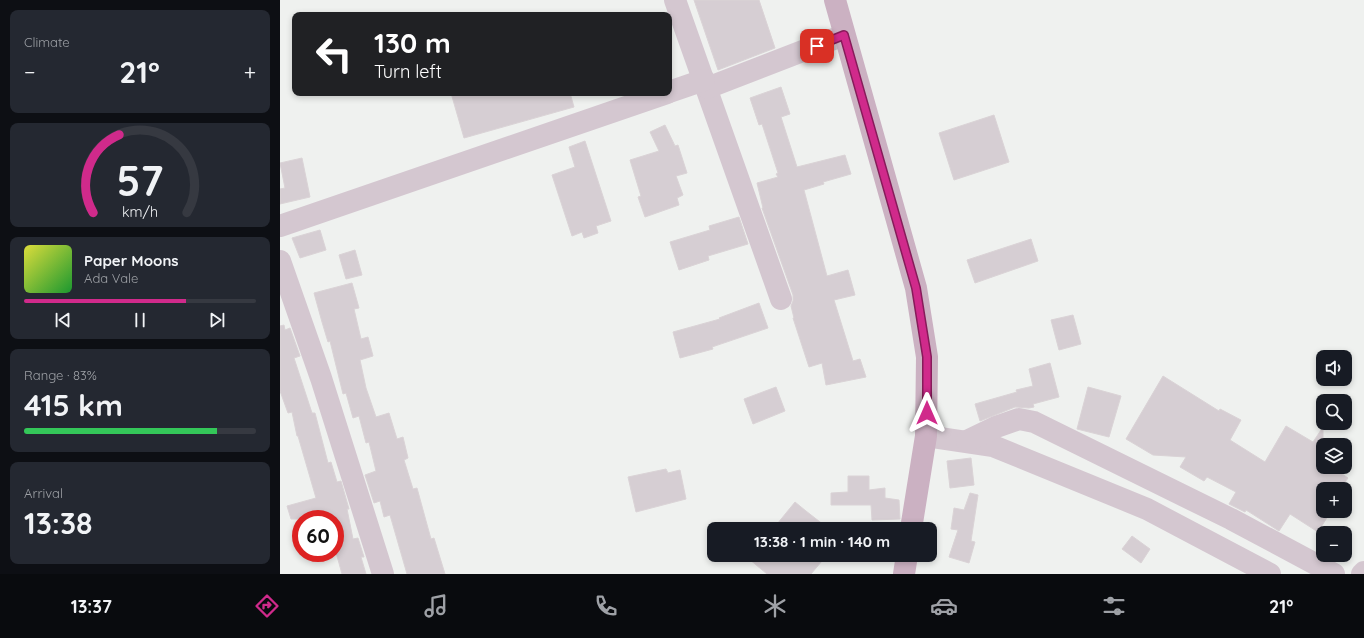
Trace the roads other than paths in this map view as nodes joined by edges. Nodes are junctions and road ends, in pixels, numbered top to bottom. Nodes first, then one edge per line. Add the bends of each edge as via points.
1 (675, 0) edge
2 (835, 0) edge
3 (844, 35) junction
4 (706, 84) junction
5 (672, 92) edge
6 (659, 96) edge
7 (280, 226) edge
8 (280, 261) edge
9 (781, 298) dead end
10 (926, 436) junction
11 (967, 441) junction
12 (912, 522) edge
13 (906, 562) edge
14 (1364, 572) edge
15 (383, 574) edge
16 (904, 574) edge
17 (1270, 574) edge
18 (1334, 574) edge
19 (1362, 574) edge

1 - 4 street
2 - 3 main road
3 - 4 street
3 - 10 main road via 916,288 927,357
4 - 5 street
4 - 9 street
6 - 7 street
8 - 15 street via 321,378
10 - 11 street
10 - 12 main road
11 - 17 street via 993,446 1147,509
11 - 18 street via 996,427 1020,420 1034,422 1231,519
13 - 16 main road
14 - 19 street

